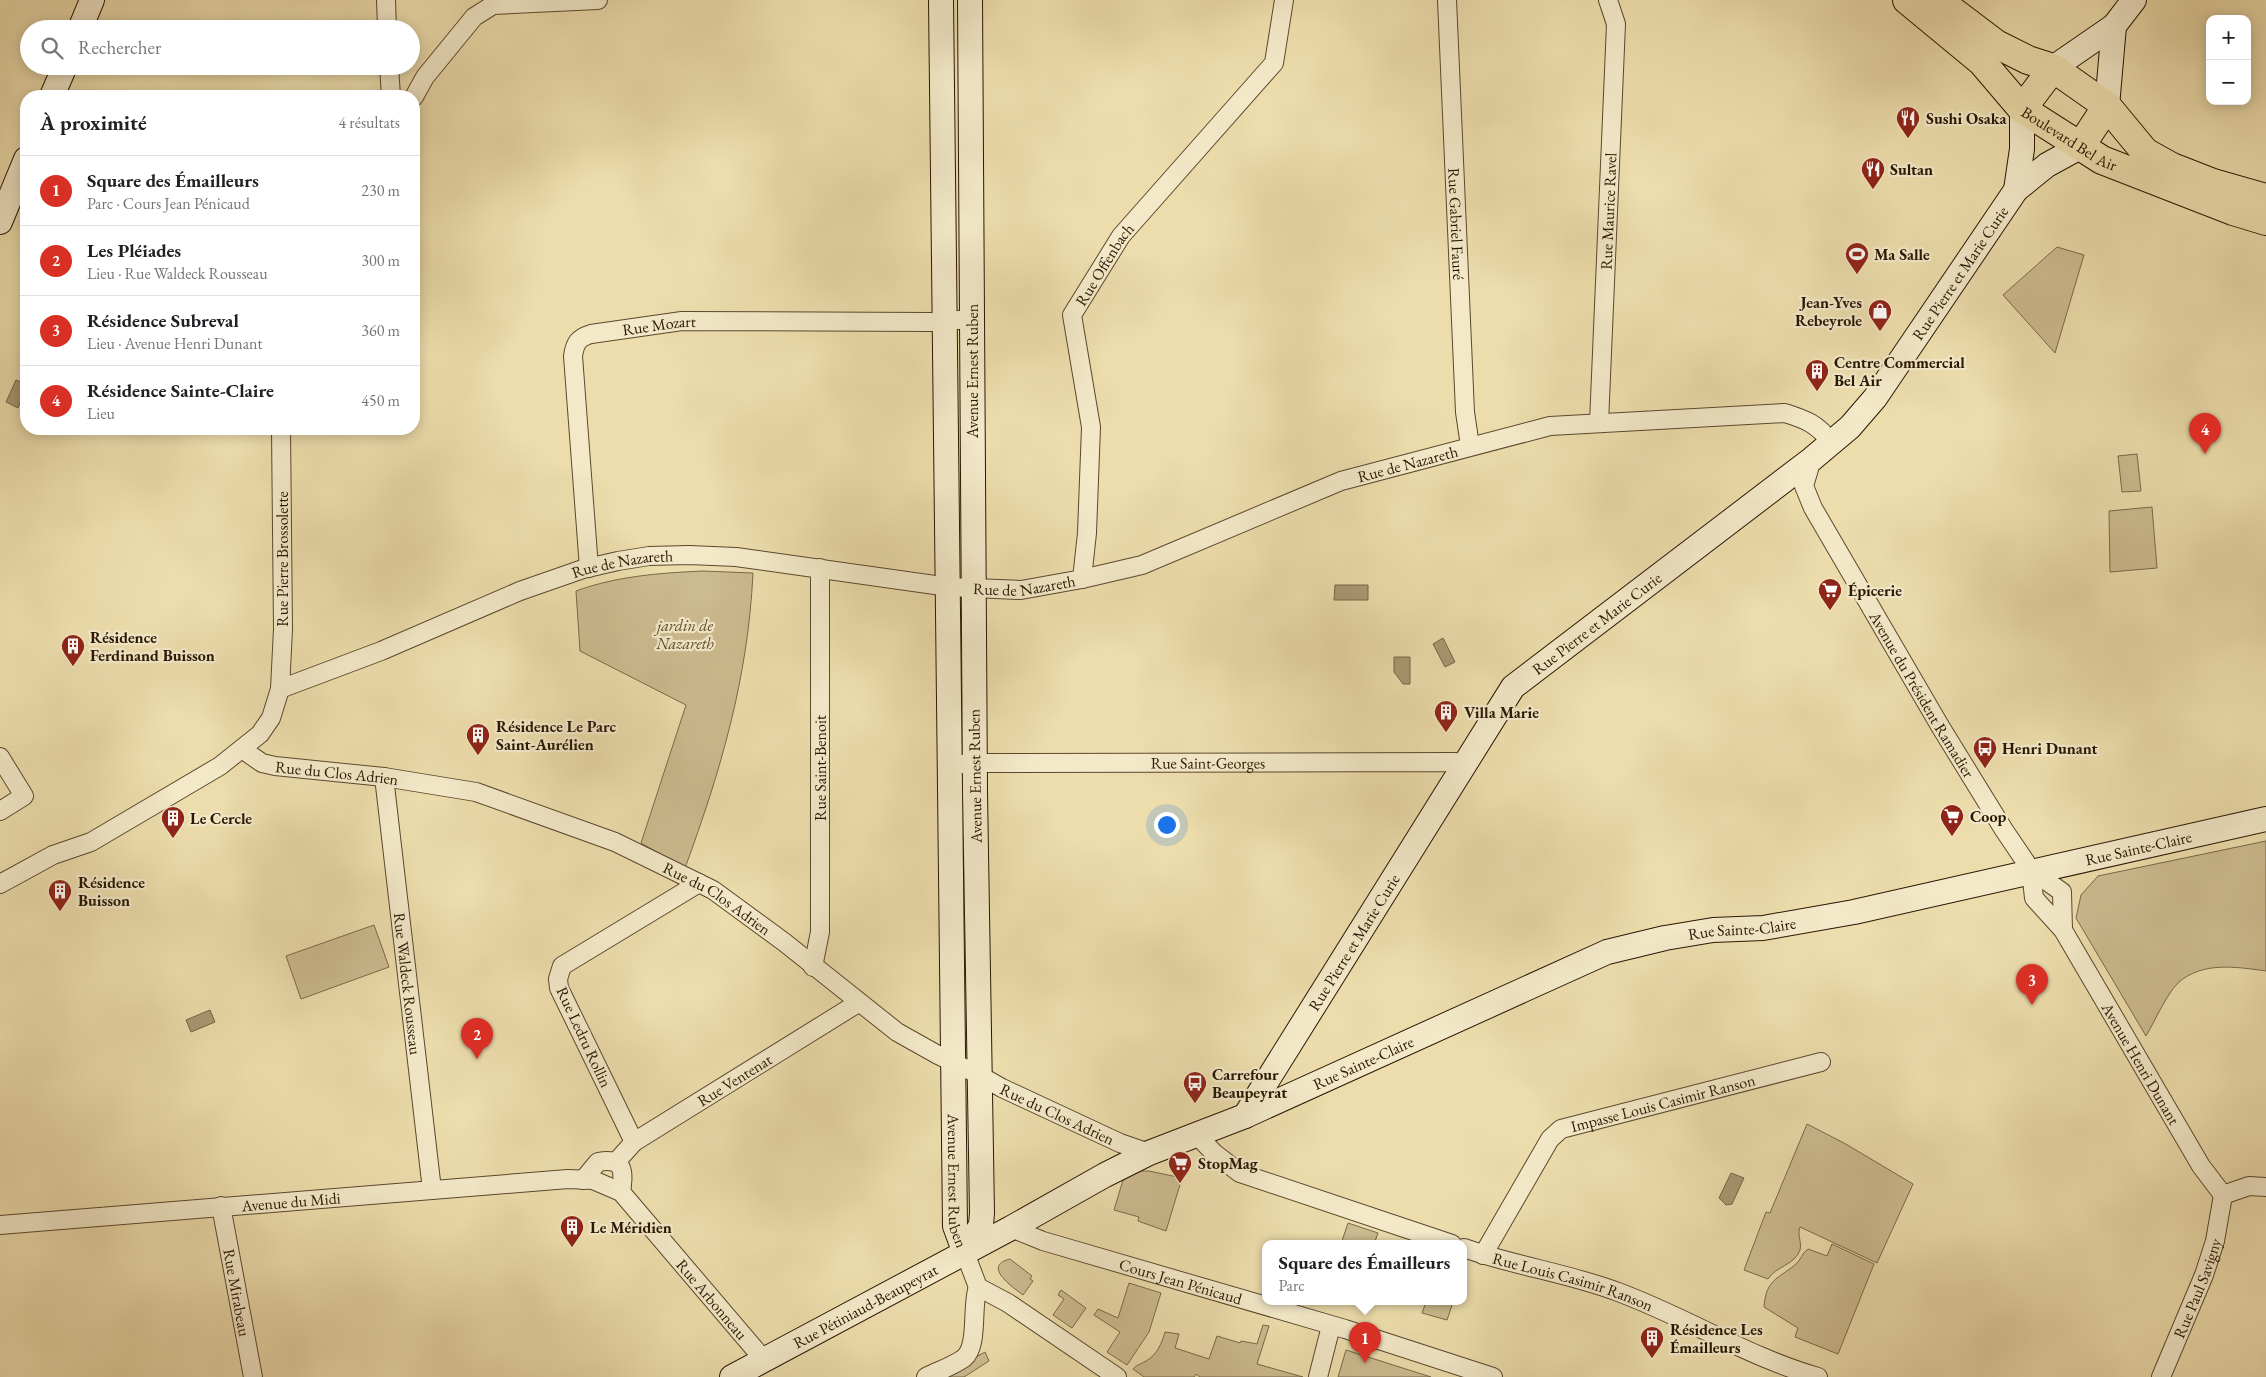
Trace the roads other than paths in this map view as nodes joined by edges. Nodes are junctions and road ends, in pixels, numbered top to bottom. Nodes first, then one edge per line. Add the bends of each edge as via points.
1 (92, 0) edge
2 (386, 0) edge
3 (598, 0) edge
4 (941, 0) edge
5 (970, 0) edge
6 (1284, 0) edge
7 (1447, 0) edge
8 (1608, 0) edge
9 (1907, 0) edge
10 (1938, 0) edge
11 (2134, 0) edge
12 (84, 20) edge
13 (387, 20) edge
14 (2114, 26) junction
15 (2053, 68) junction
16 (61, 75) edge
17 (390, 75) edge
18 (55, 90) edge
19 (391, 90) edge
20 (417, 90) edge
21 (2107, 106) junction
22 (2022, 109) junction
23 (2080, 147) junction
24 (20, 174) edge
25 (2016, 190) junction
26 (2266, 198) edge
27 (2266, 220) edge
28 (0, 222) edge
29 (972, 319) junction
30 (946, 321) junction
31 (1599, 423) junction
32 (281, 435) edge
33 (1831, 442) junction
34 (1470, 446) junction
35 (1812, 459) junction
36 (589, 568) junction
37 (820, 568) junction
38 (1082, 579) junction
39 (949, 587) junction
40 (974, 587) junction
41 (280, 689) junction
42 (242, 749) junction
43 (0, 757) edge
44 (975, 763) junction
45 (950, 765) junction
46 (1463, 767) junction
47 (384, 777) junction
48 (0, 811) edge
49 (2266, 819) edge
50 (2031, 870) junction
51 (698, 883) junction
52 (0, 884) edge
53 (2063, 930) junction
54 (813, 967) junction
55 (858, 1003) junction
56 (953, 1062) junction
57 (1821, 1062) dead end
58 (979, 1074) junction
59 (1245, 1116) junction
60 (1196, 1134) junction
61 (634, 1142) junction
62 (1149, 1154) junction
63 (616, 1162) junction
64 (583, 1180) junction
65 (2266, 1187) edge
66 (432, 1190) junction
67 (622, 1192) junction
68 (2222, 1195) junction
69 (222, 1206) junction
70 (0, 1225) edge
71 (1011, 1228) junction
72 (1440, 1240) edge
73 (1467, 1249) edge
74 (965, 1253) junction
75 (1483, 1255) junction
76 (978, 1287) junction
77 (1331, 1326) junction
78 (765, 1369) edge
79 (253, 1377) edge
80 (732, 1377) edge
81 (926, 1377) edge
82 (1117, 1377) edge
83 (1318, 1377) edge
84 (1493, 1377) edge
85 (1818, 1377) edge
86 (2160, 1377) edge

1 - 12 street
2 - 13 street
3 - 20 street via 493,5 474,17
4 - 30 street, Avenue Ernest Ruben
5 - 29 street, Avenue Ernest Ruben
6 - 38 street, Rue Offenbach via 1274,63 1121,236 1072,315 1091,427
7 - 34 street, Rue Gabriel Fauré via 1465,412
8 - 31 street, Rue Maurice Ravel via 1616,24
9 - 22 main road, Boulevard Bel Air via 1982,62
10 - 15 main road, Boulevard Bel Air via 1996,44
11 - 14 street
14 - 15 street
14 - 21 street, Rue Pierre et Marie Curie
15 - 21 main road, Boulevard Bel Air
15 - 22 main road
16 - 18 street
17 - 19 street
21 - 23 main road, Rue Pierre et Marie Curie
21 - 26 main road, Boulevard Bel Air via 2145,152 2213,183
22 - 23 main road, Boulevard Bel Air
22 - 25 street, Rue Pierre et Marie Curie via 2022,150
23 - 25 street, Rue Pierre et Marie Curie via 2047,165
23 - 27 main road, Boulevard Bel Air via 2135,175 2233,212
24 - 28 street
25 - 33 street, Rue Pierre et Marie Curie via 1875,398
29 - 30 street, Rue Mozart
29 - 40 street, Avenue Ernest Ruben
30 - 36 street, Rue Mozart via 682,321 580,337 574,345 573,356
30 - 39 street, Avenue Ernest Ruben
31 - 33 street, Rue de Nazareth via 1785,414 1806,419 1821,429
31 - 34 street, Rue de Nazareth via 1550,426
32 - 41 street, Rue Pierre Brossolette
33 - 35 street, Rue Pierre et Marie Curie
34 - 38 street, Rue de Nazareth via 1341,480 1142,565
35 - 46 street, Rue Pierre et Marie Curie via 1514,687
35 - 50 street, Avenue du Président Ramadier via 1804,486 1813,508 1940,726
36 - 37 street, Rue de Nazareth via 649,556 689,555 736,557
36 - 41 street, Rue de Nazareth via 474,609 381,651
37 - 39 street, Rue de Nazareth
37 - 54 street, Rue Saint-Benoit via 820,932
38 - 40 street, Rue de Nazareth via 1021,590
39 - 40 street, Rue de Nazareth
39 - 45 street, Avenue Ernest Ruben
40 - 44 street, Avenue Ernest Ruben
41 - 42 street via 271,718 260,734
42 - 47 street, Rue du Clos Adrien via 262,763 275,766
42 - 52 street via 220,766 91,842 53,855
43 - 48 street via 24,796
44 - 45 street, Rue Saint-Georges
44 - 46 street, Rue Saint-Georges via 1455,762
44 - 58 street, Avenue Ernest Ruben
45 - 56 street, Avenue Ernest Ruben
46 - 59 street, Rue Pierre et Marie Curie
47 - 51 street, Rue du Clos Adrien via 476,792 615,842
47 - 66 street, Rue Waldeck Rousseau
49 - 50 street, Rue Sainte-Claire
50 - 53 street, Avenue Henri Dunant via 2034,898
50 - 53 street, Avenue Henri Dunant via 2062,892
50 - 59 street, Rue Sainte-Claire via 1854,912 1762,928 1713,930 1607,952
51 - 54 street, Rue du Clos Adrien via 713,890
51 - 61 street, Rue Ledru Rollin via 562,966 558,979 559,988
53 - 68 street, Avenue Henri Dunant via 2201,1166
54 - 55 street, Rue du Clos Adrien
55 - 56 street, Rue du Clos Adrien via 897,1032
55 - 61 street, Rue Ventenat
56 - 58 street, Rue du Clos Adrien
56 - 74 street, Avenue Ernest Ruben via 955,1226
57 - 75 street, Impasse Louis Casimir Ranson via 1561,1129 1550,1139
58 - 62 street, Rue du Clos Adrien via 1002,1088
58 - 74 street, Avenue Ernest Ruben via 982,1214 981,1224
59 - 60 street
60 - 62 street
60 - 72 street via 1214,1154 1240,1173
61 - 63 street, Rue Ventenat
62 - 71 street, Rue Pétiniaud-Beaupeyrat
63 - 64 street via 598,1162
63 - 67 street via 624,1174
64 - 66 street, Avenue du Midi
64 - 67 street, Avenue du Midi
65 - 68 street via 2249,1186
66 - 69 street, Avenue du Midi
67 - 78 street, Rue Arbonneau
68 - 86 street, Rue Paul Savigny via 2215,1241 2204,1275
69 - 70 street, Avenue du Midi
69 - 79 street, Rue Mirabeau
71 - 74 street, Rue Pétiniaud-Beaupeyrat
71 - 77 street, Cours Jean Pénicaud via 1050,1243
73 - 75 street, Rue Louis Casimir Ranson
74 - 76 street
74 - 78 street, Rue Pétiniaud-Beaupeyrat
75 - 85 street, Rue Louis Casimir Ranson via 1576,1277 1618,1292
76 - 81 street via 974,1296 971,1348 963,1358
76 - 82 street via 1008,1303
77 - 83 street
77 - 84 street, Cours Jean Pénicaud
78 - 80 street, Rue Pétiniaud-Beaupeyrat

